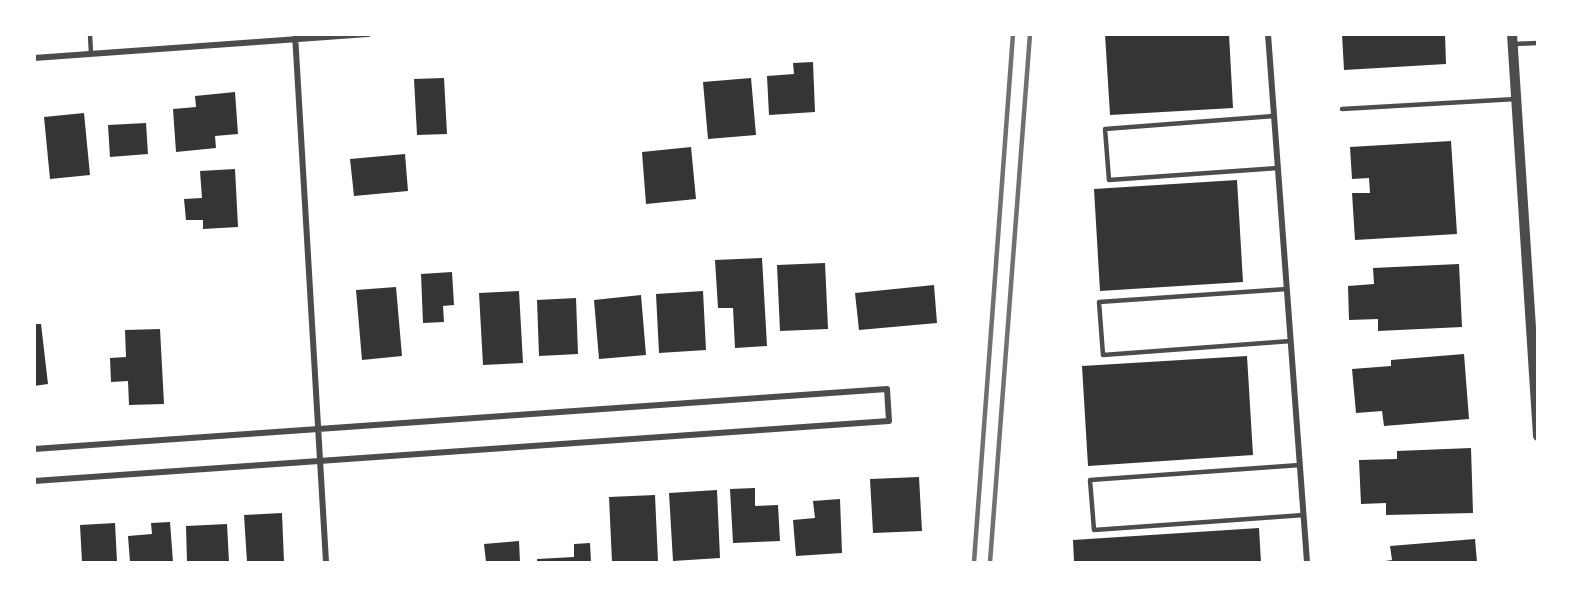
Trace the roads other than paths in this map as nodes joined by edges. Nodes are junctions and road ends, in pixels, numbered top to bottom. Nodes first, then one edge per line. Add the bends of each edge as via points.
1 (90, 34) edge
2 (368, 34) edge
3 (1268, 34) edge
4 (296, 37) edge
5 (1512, 39) edge
6 (1538, 43) edge
7 (91, 54) junction
8 (34, 58) edge
9 (1516, 99) junction
10 (1342, 109) dead end
11 (1274, 116) junction
12 (1278, 168) junction
13 (1287, 289) junction
14 (1533, 290) edge
15 (1291, 341) junction
16 (318, 429) junction
17 (1538, 436) edge
18 (34, 449) edge
19 (320, 461) junction
20 (1300, 465) junction
21 (34, 481) edge
22 (1304, 515) junction
23 (326, 562) edge
24 (1307, 562) edge

1 - 7 lane
2 - 4 street
3 - 11 street
4 - 7 street
4 - 16 street
5 - 6 lane
5 - 9 street
7 - 8 street
9 - 10 lane
9 - 14 street
11 - 12 street
11 - 12 lane via 1105,129 1108,180
12 - 13 street
13 - 15 street
13 - 15 lane via 1099,302 1103,355
14 - 17 street
15 - 20 street
16 - 18 street
16 - 19 street
16 - 19 street via 887,389 889,421
19 - 21 street
19 - 23 street
20 - 22 street
20 - 22 lane via 1090,480 1093,520 1094,530
22 - 24 street

